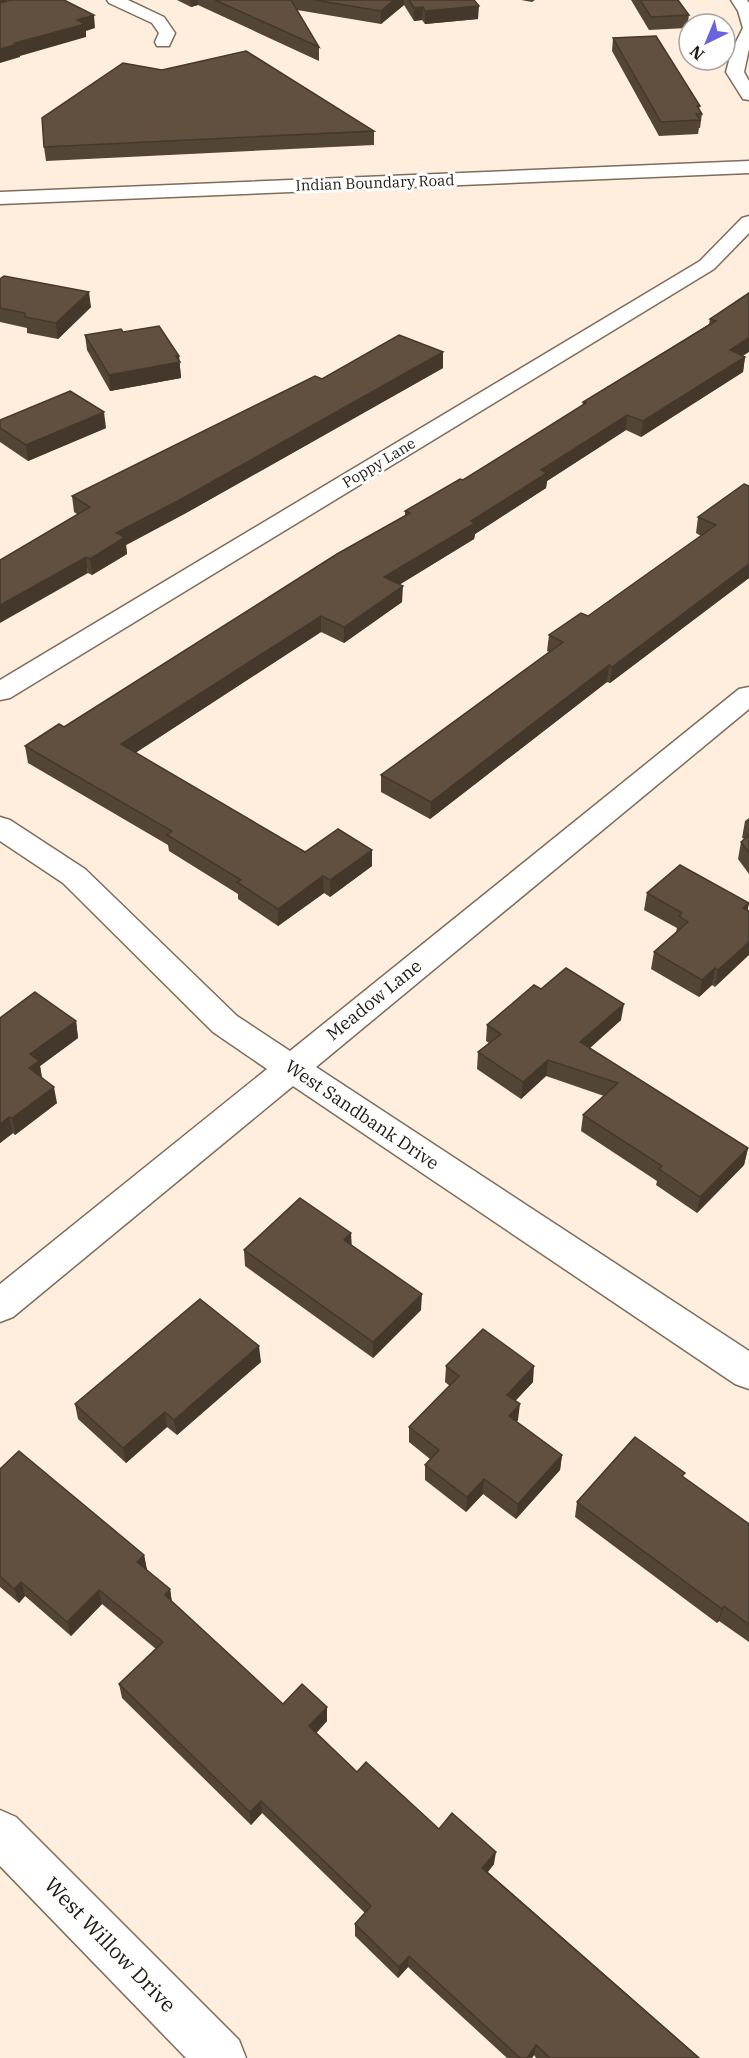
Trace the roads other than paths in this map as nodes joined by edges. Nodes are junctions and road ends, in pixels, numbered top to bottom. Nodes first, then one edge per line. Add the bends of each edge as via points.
1 (115, 0) edge
2 (739, 0) edge
3 (749, 25) edge
4 (749, 32) edge
5 (163, 42) dead end
6 (749, 95) edge
7 (749, 167) edge
8 (0, 198) edge
9 (749, 222) edge
10 (0, 692) edge
11 (749, 695) edge
12 (0, 827) edge
13 (291, 1068) junction
14 (0, 1306) edge
15 (749, 1372) edge
16 (0, 1833) edge
17 (221, 2058) edge

1 - 5 street via 158,20 167,33
2 - 3 street
4 - 6 street via 735,72
7 - 8 street, Indian Boundary Road
9 - 10 street, Poppy Lane via 707,265
11 - 13 street, Meadow Lane
12 - 13 street, West Sandbank Drive via 74,876 225,1023
13 - 14 street, Meadow Lane
13 - 15 street, West Sandbank Drive
16 - 17 street, West Willow Drive

